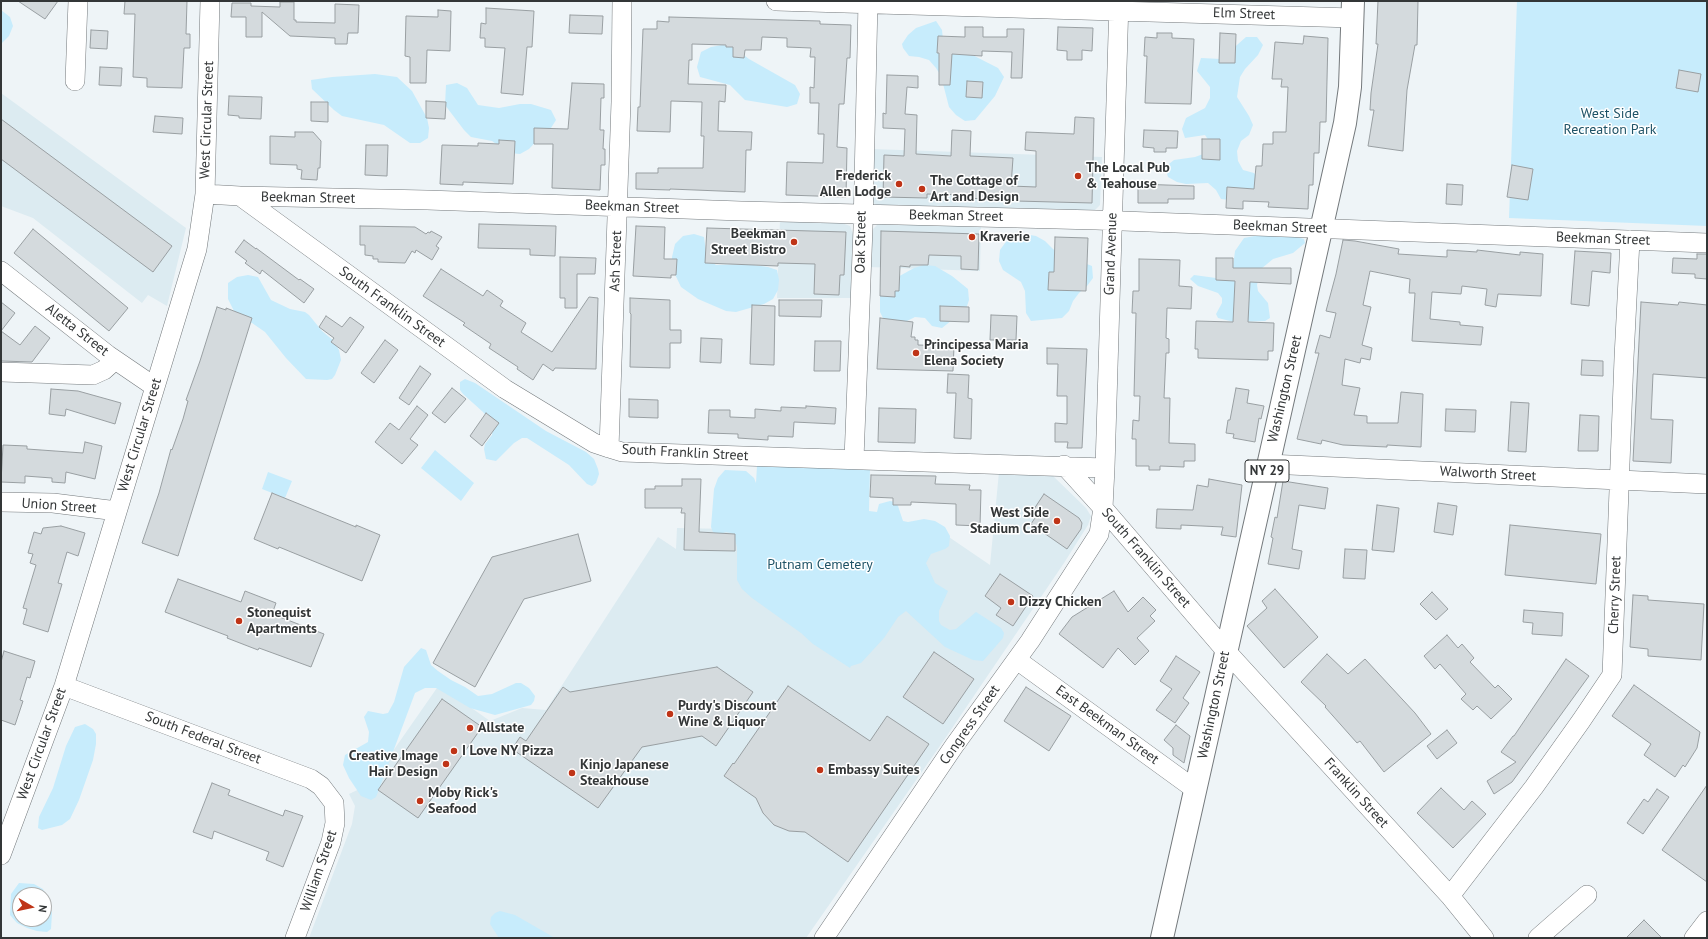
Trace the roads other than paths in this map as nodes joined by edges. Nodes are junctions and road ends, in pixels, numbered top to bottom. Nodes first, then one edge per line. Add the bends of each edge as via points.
1 (78, 1) edge
2 (210, 1) edge
3 (622, 1) edge
4 (776, 1) edge
5 (868, 3) edge
6 (1119, 6) edge
7 (1353, 9) edge
8 (75, 81) dead end
9 (204, 194) junction
10 (240, 196) junction
11 (617, 206) junction
12 (862, 214) junction
13 (1112, 221) junction
14 (1321, 229) junction
15 (1630, 240) junction
16 (1707, 243) edge
17 (1, 271) edge
18 (115, 360) junction
19 (1, 372) edge
20 (155, 388) junction
21 (609, 448) junction
22 (854, 459) junction
23 (1268, 464) junction
24 (1064, 465) junction
25 (1105, 468) junction
26 (1619, 480) junction
27 (1707, 484) edge
28 (1, 502) edge
29 (1103, 508) junction
30 (117, 511) junction
31 (1226, 651) junction
32 (1017, 660) junction
33 (64, 686) junction
34 (1196, 790) junction
35 (334, 803) joint
36 (1, 855) edge
37 (1587, 895) dead end
38 (1450, 896) junction
39 (1707, 921) edge
40 (296, 938) edge
41 (824, 938) edge
42 (1162, 938) edge
43 (1484, 938) edge
44 (1538, 938) edge
45 (1694, 938) edge

1 - 8 street
2 - 9 street, West Circular Street
3 - 11 street, Ash Street
4 - 5 street, Elm Street
5 - 6 street, Elm Street
5 - 12 street, Oak Street
6 - 7 street, Elm Street
6 - 13 street, Grand Avenue
7 - 14 highway, Washington Street / NY 29 via 1348,105
9 - 10 street, Beekman Street
9 - 20 street, West Circular Street via 197,249
10 - 11 street, Beekman Street
10 - 21 street, South Franklin Street via 505,389 594,443
11 - 12 street, Beekman Street
11 - 21 street, Ash Street
12 - 13 street, Beekman Street
12 - 22 street, Oak Street
13 - 14 street, Beekman Street
13 - 25 street, Grand Avenue
14 - 15 street, Beekman Street
14 - 23 highway, Washington Street / NY 29
15 - 16 street, Beekman Street
15 - 26 street, Cherry Street
17 - 18 street, Aletta Street
18 - 19 street via 104,370 93,375
18 - 20 street, Aletta Street
20 - 30 street, West Circular Street
21 - 22 street, South Franklin Street via 622,452
22 - 24 street, South Franklin Street
23 - 26 street, Walworth Street
23 - 31 highway, Washington Street / NY 29
24 - 25 street, South Franklin Street
24 - 29 street, South Franklin Street
25 - 29 street, Grand Avenue
26 - 27 street, Walworth Street
26 - 38 street, Cherry Street via 1612,675 1534,787
28 - 30 street, Union Street via 53,503
29 - 31 street, South Franklin Street
29 - 32 street, Congress Street via 1099,534
30 - 33 street, West Circular Street
31 - 34 highway, Washington Street / NY 29
31 - 38 street, Franklin Street
32 - 34 street, East Beekman Street
32 - 41 street, Congress Street via 954,746
33 - 35 street, South Federal Street via 311,780 322,786
33 - 36 street, West Circular Street
34 - 42 highway, Washington Street / NY 29
35 - 40 street, William Street via 335,823 331,842
37 - 44 street
38 - 43 street, Franklin Street
39 - 45 street

